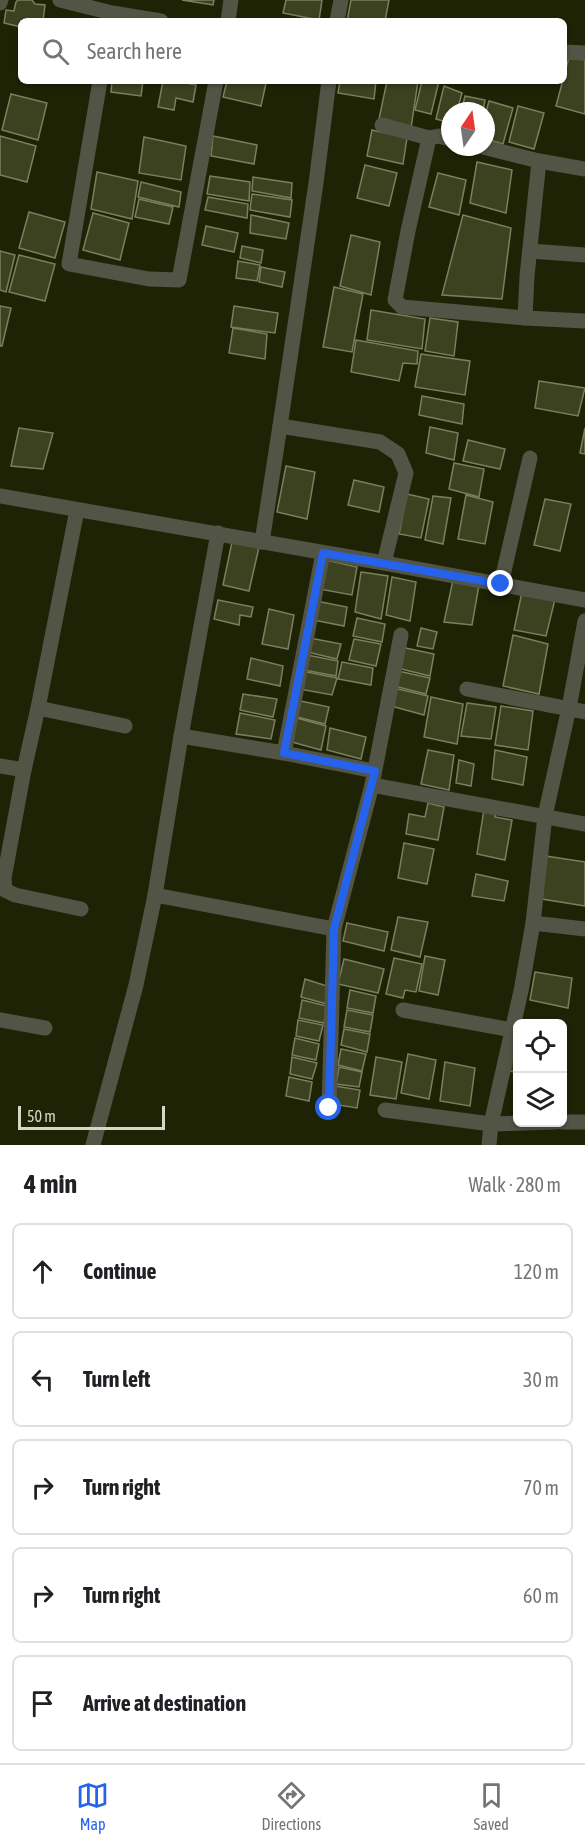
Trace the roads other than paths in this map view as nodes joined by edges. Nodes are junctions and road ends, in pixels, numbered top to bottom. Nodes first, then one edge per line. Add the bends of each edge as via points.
1 (60, 0) edge
2 (231, 0) edge
3 (341, 0) edge
4 (112, 11) edge
5 (146, 18) edge
6 (228, 18) edge
7 (338, 18) edge
8 (567, 52) edge
9 (585, 53) edge
10 (99, 84) edge
11 (215, 84) edge
12 (329, 84) edge
13 (382, 125) dead end
14 (441, 137) edge
15 (429, 138) junction
16 (495, 150) edge
17 (539, 161) junction
18 (585, 169) edge
19 (530, 251) junction
20 (585, 255) edge
21 (525, 318) junction
22 (585, 321) edge
23 (280, 426) junction
24 (530, 458) dead end
25 (0, 496) edge
26 (77, 510) junction
27 (218, 533) junction
28 (262, 542) junction
29 (323, 553) junction
30 (384, 563) junction
31 (501, 584) junction
32 (585, 600) edge
33 (585, 621) edge
34 (401, 635) dead end
35 (467, 689) dead end
36 (38, 708) junction
37 (569, 708) junction
38 (585, 712) edge
39 (125, 726) dead end
40 (181, 736) junction
41 (284, 753) junction
42 (0, 766) edge
43 (24, 771) junction
44 (373, 778) junction
45 (545, 816) junction
46 (585, 824) edge
47 (155, 895) junction
48 (81, 909) dead end
49 (533, 923) junction
50 (585, 928) edge
51 (334, 929) junction
52 (403, 1010) dead end
53 (0, 1020) edge
54 (45, 1028) dead end
55 (512, 1030) junction
56 (329, 1108) dead end
57 (385, 1110) dead end
58 (567, 1122) edge
59 (585, 1122) edge
60 (513, 1123) edge
61 (491, 1124) junction
62 (93, 1145) edge
63 (489, 1145) edge

1 - 4 street
2 - 6 street
3 - 7 street
4 - 5 street
8 - 9 street
10 - 11 street via 69,264 149,279 179,280
12 - 23 street
13 - 15 street
14 - 15 street
15 - 21 street via 395,300 402,307
16 - 17 street
17 - 18 street
17 - 19 street
19 - 20 street
19 - 21 street
21 - 22 street
23 - 28 street
23 - 30 street via 380,442 398,454 406,473
24 - 31 street
25 - 26 street
26 - 27 street
26 - 36 street
27 - 28 street
27 - 40 street
28 - 29 street
29 - 30 street
29 - 41 street
30 - 31 street
31 - 32 street
33 - 37 street
34 - 44 street
35 - 37 street
36 - 39 street
36 - 43 street
37 - 38 street
37 - 45 street
40 - 41 street
40 - 47 street
41 - 44 street
42 - 43 street
43 - 48 street via 5,890
44 - 45 street
44 - 51 street
45 - 46 street
45 - 49 street
47 - 51 street
47 - 62 street via 136,985
49 - 50 street
49 - 55 street
51 - 56 street
52 - 55 street
53 - 54 street
55 - 61 street
57 - 61 street
58 - 59 street
60 - 61 street
61 - 63 street

